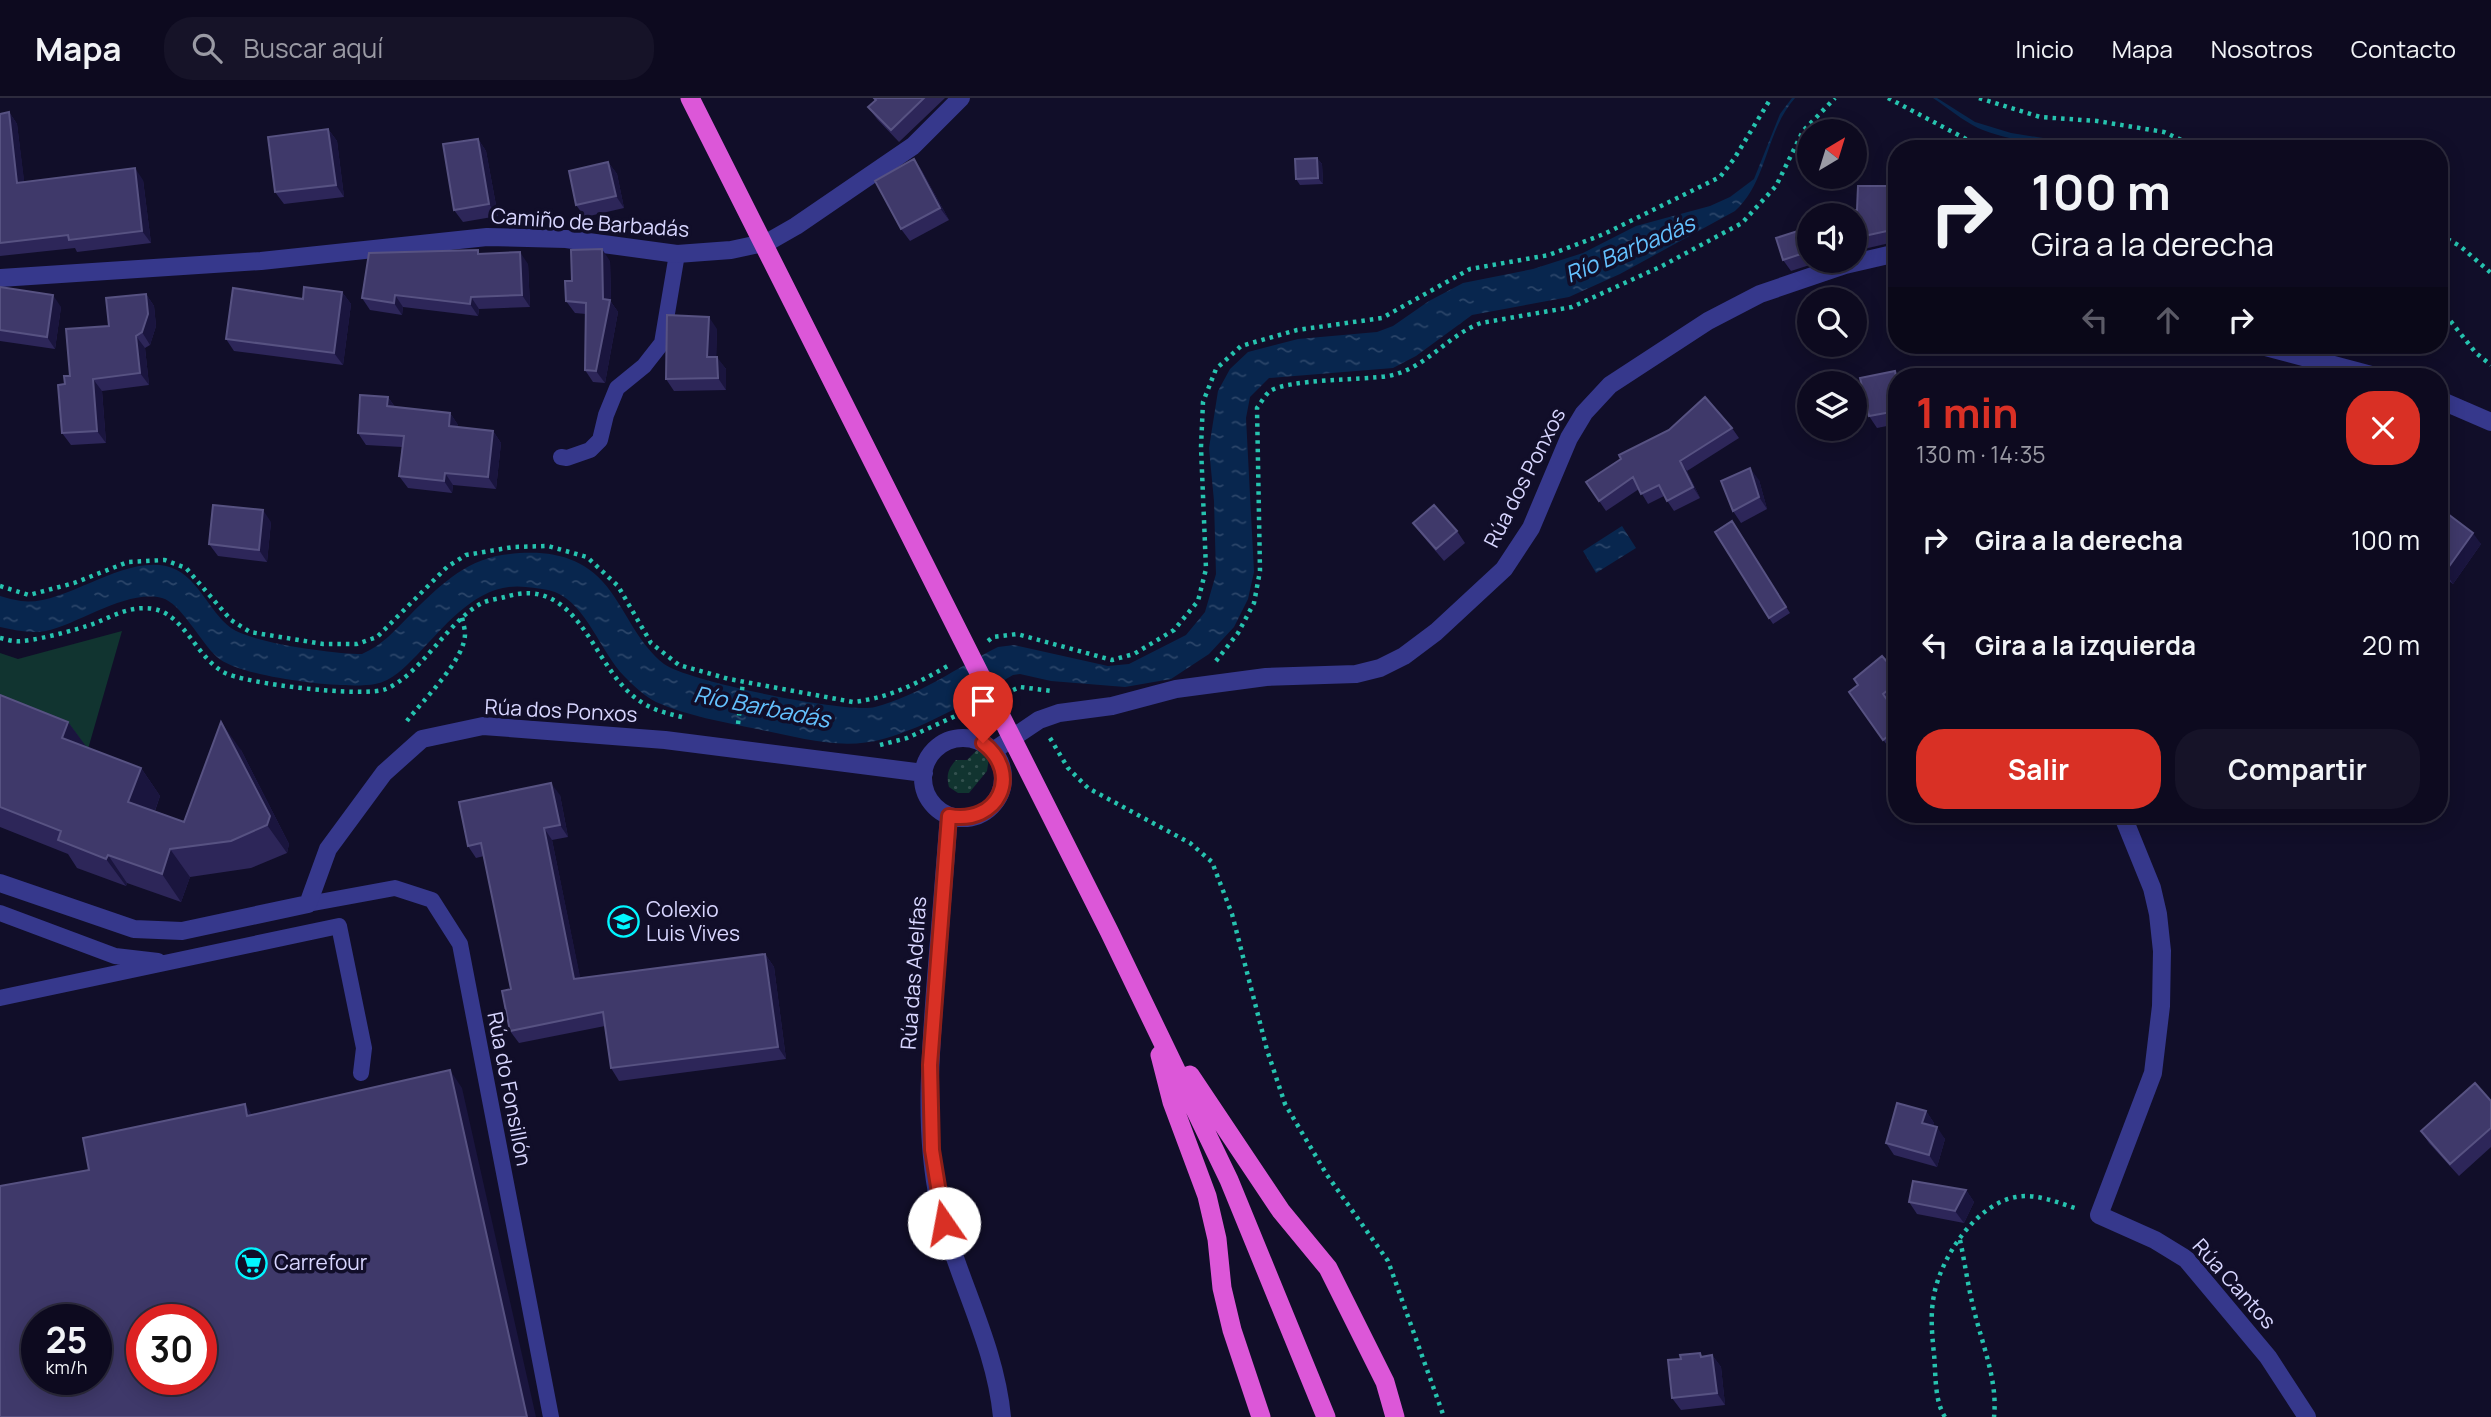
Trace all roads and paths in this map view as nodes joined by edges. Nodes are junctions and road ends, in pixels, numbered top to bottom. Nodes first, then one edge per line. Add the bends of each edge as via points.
1 (690, 98) edge
2 (961, 98) edge
3 (1771, 98) edge
4 (1835, 98) edge
5 (1888, 98) edge
6 (1979, 98) edge
7 (1968, 140) edge
8 (2181, 140) edge
9 (2448, 239) edge
10 (677, 254) junction
11 (1888, 255) edge
12 (2491, 273) edge
13 (0, 278) edge
14 (2448, 319) edge
15 (2292, 354) edge
16 (2491, 365) edge
17 (2345, 368) edge
18 (2448, 403) edge
19 (2491, 422) edge
20 (561, 457) dead end
21 (0, 586) edge
22 (463, 617) junction
23 (0, 638) edge
24 (985, 643) dead end
25 (956, 661) dead end
26 (1214, 663) dead end
27 (743, 682) junction
28 (1008, 692) dead end
29 (1059, 692) dead end
30 (983, 703) dead end
31 (689, 719) dead end
32 (1039, 720) junction
33 (737, 724) dead end
34 (404, 726) dead end
35 (728, 729) dead end
36 (741, 732) dead end
37 (867, 749) dead end
38 (993, 751) junction
39 (924, 773) junction
40 (949, 816) junction
41 (2126, 823) edge
42 (0, 883) edge
43 (308, 904) junction
44 (0, 912) edge
45 (175, 963) junction
46 (0, 999) edge
47 (1149, 1013) junction
48 (361, 1073) dead end
49 (2099, 1215) junction
50 (1960, 1240) junction
51 (551, 1417) edge
52 (1002, 1417) edge
53 (1261, 1417) edge
54 (1326, 1417) edge
55 (1395, 1417) edge
56 (1444, 1417) edge
57 (1945, 1417) edge
58 (1994, 1417) edge
59 (2306, 1417) edge

1 - 47 highway
2 - 10 street, Camiño de Barbadás via 913,146 768,242
3 - 24 path via 1720,177 1604,234 1549,255 1470,269 1382,318 1297,330 1241,345 1216,369 1203,402 1206,569 1198,601 1174,630 1134,654 1112,660 1017,634 993,637
4 - 26 path via 1803,131 1776,186 1752,214 1662,266 1572,307 1481,323 1421,364 1390,375 1270,391 1257,408 1260,571 1254,603
5 - 7 path
6 - 8 path via 2040,117 2097,121 2164,132
9 - 12 path
10 - 13 street, Camiño de Barbadás via 566,239 488,237 261,261
10 - 20 lane via 662,342 644,366 617,388 600,440 590,450
11 - 32 street, Rúa dos Ponxos via 1845,265 1748,300 1610,385 1569,438 1531,527 1504,569 1404,656 1356,674 1266,677 1177,689
14 - 16 path
15 - 17 street
18 - 19 street
21 - 27 path via 29,596 128,562 165,560 186,568 232,620 250,632 357,645 377,637 447,567 466,555 548,546 587,557 618,586 651,643 678,665
22 - 23 path via 407,674 384,690 338,691 264,683 225,673 203,656 177,622 156,610 134,607 90,625 17,642
22 - 31 path via 482,603 513,595 537,594 564,606 616,680 637,700 662,713
22 - 34 path via 465,637 453,663
25 - 27 path via 915,685 853,702
27 - 33 path
28 - 29 path via 1020,687
30 - 37 path via 907,738
32 - 38 street, Rúa dos Ponxos
32 - 56 path via 1068,768 1088,788 1190,843 1212,862 1232,914 1285,1104 1327,1175 1388,1261
35 - 36 path
38 - 39 street via 983,743 958,738 935,750
38 - 40 street via 1003,776 996,801 975,817
39 - 40 street via 932,803
39 - 43 street, Rúa dos Ponxos via 665,740 483,726 422,739 384,773 328,849
40 - 52 street, Rúa das Adelfas via 930,1065 932,1150 942,1215 955,1264 981,1329
41 - 49 street via 2158,914 2161,1006 2153,1073
42 - 43 street via 134,929 182,931
43 - 51 lane, Rúa do Fonsillón via 395,888 432,900 460,944
44 - 45 lane via 115,956
45 - 46 lane
45 - 48 lane via 339,926 364,1048
47 - 53 highway via 1172,1102 1208,1196 1222,1288
47 - 54 highway via 1229,1180
47 - 55 highway via 1281,1211 1328,1268 1385,1382
49 - 50 path via 2048,1199 2017,1197 1981,1213
49 - 59 street, Rúa Cantos via 2186,1259 2267,1357
50 - 57 path via 1933,1296 1931,1327 1938,1399
50 - 58 path via 1992,1381

